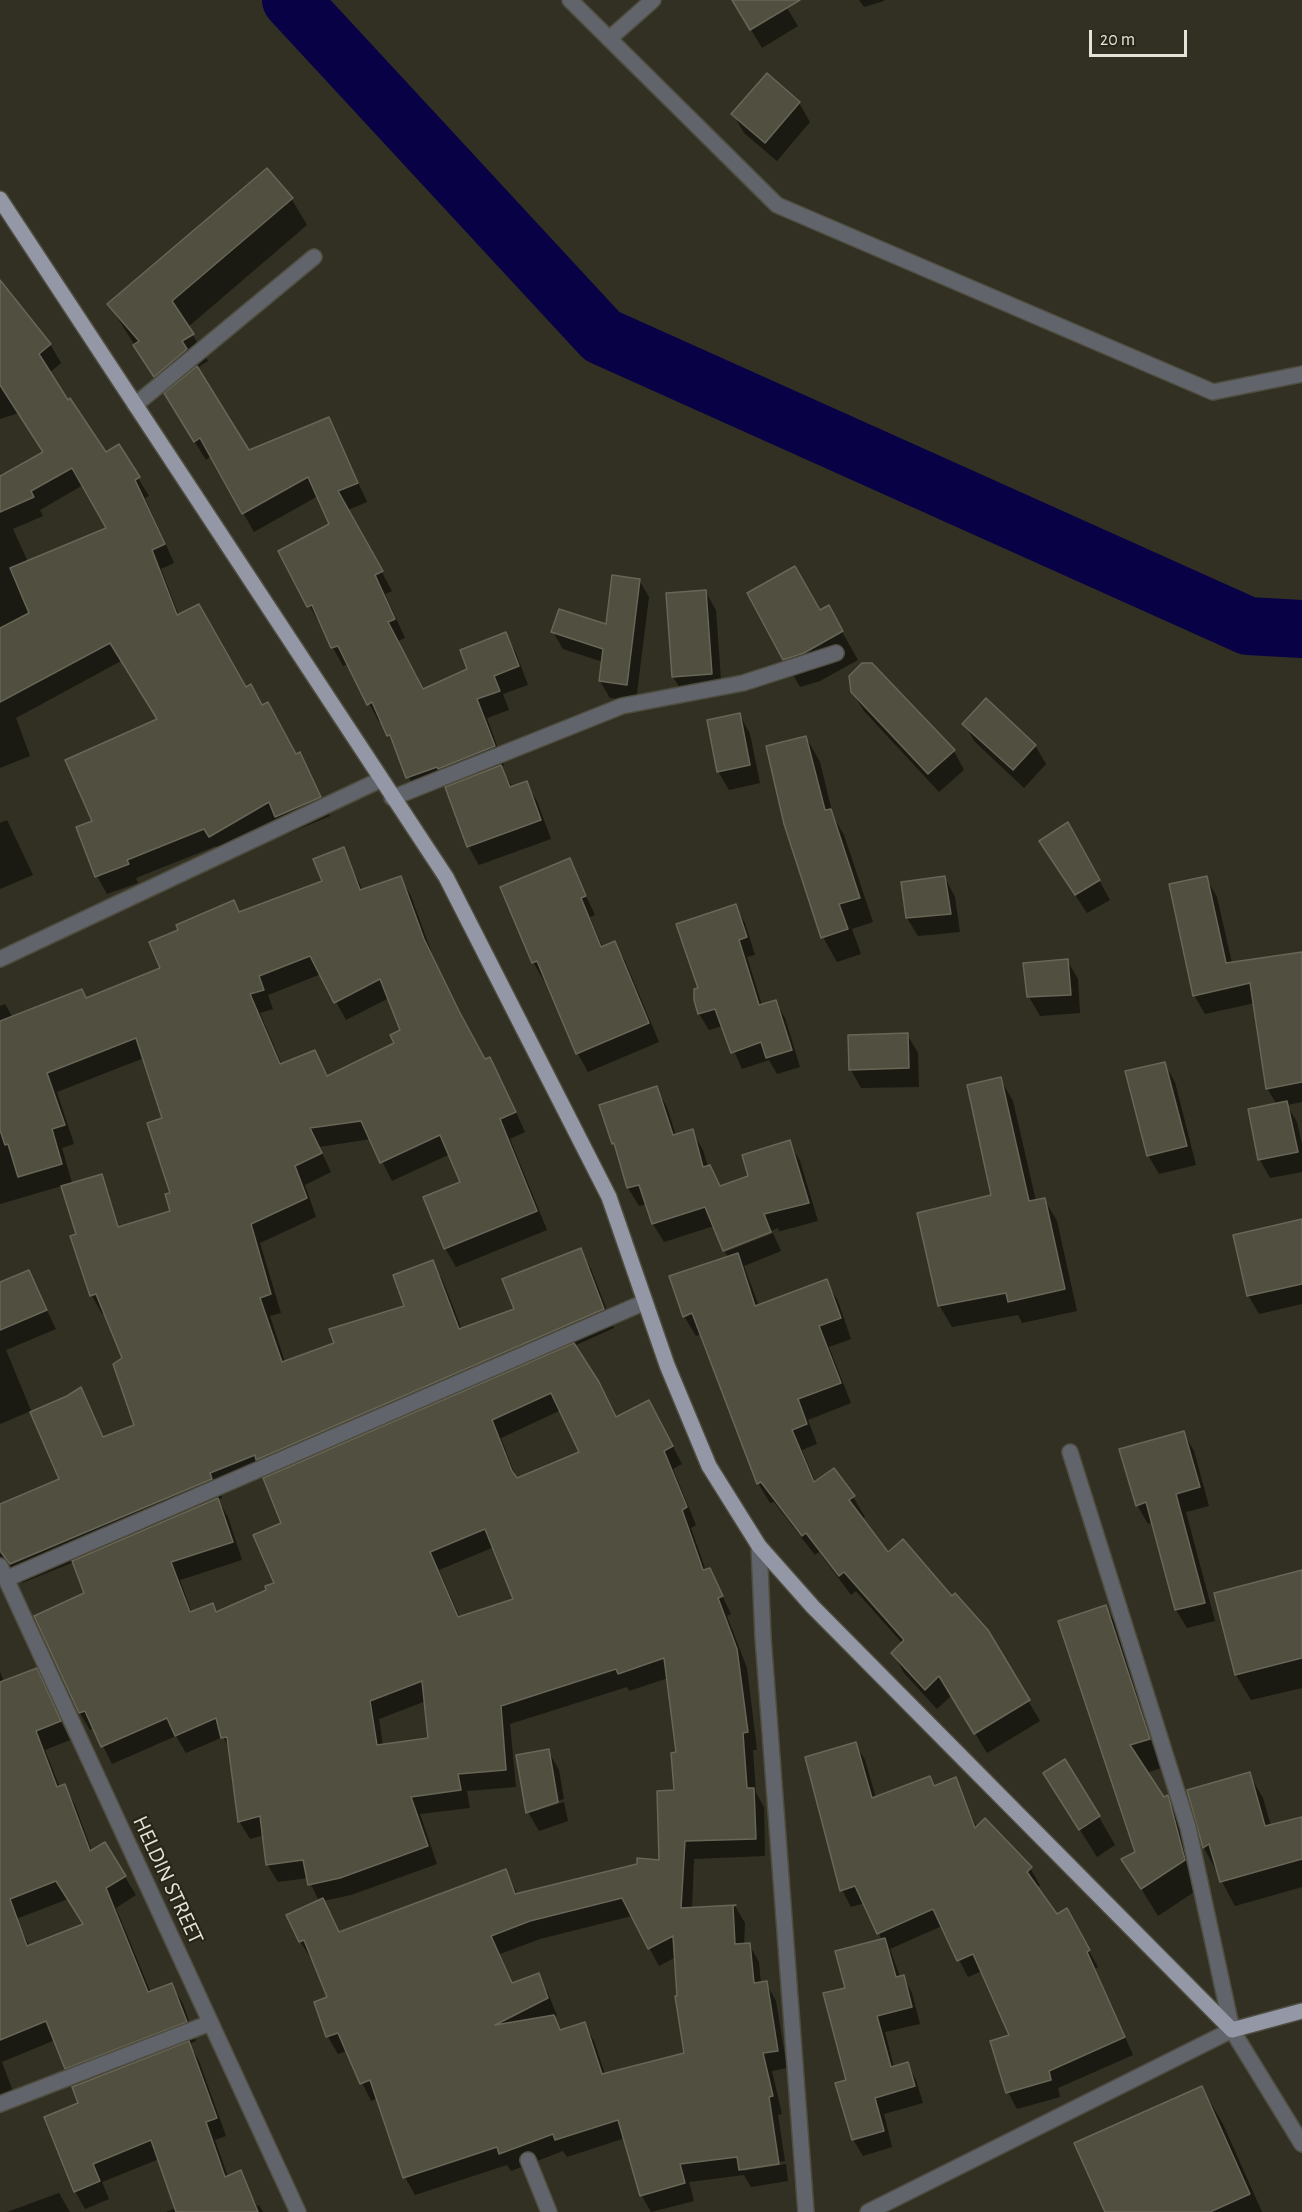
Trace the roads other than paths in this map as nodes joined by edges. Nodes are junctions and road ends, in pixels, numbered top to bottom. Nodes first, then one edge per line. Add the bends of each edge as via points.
1 (570, 0) edge
2 (653, 0) edge
3 (609, 39) junction
4 (0, 199) edge
5 (314, 257) dead end
6 (1302, 374) edge
7 (135, 405) junction
8 (836, 653) dead end
9 (380, 780) junction
10 (392, 798) junction
11 (0, 959) edge
12 (645, 1302) junction
13 (1070, 1452) dead end
14 (759, 1546) junction
15 (3, 1572) edge
16 (1302, 2011) edge
17 (210, 2023) junction
18 (1232, 2031) junction
19 (0, 2104) edge
20 (1302, 2144) edge
21 (528, 2160) dead end
22 (298, 2212) edge
23 (549, 2212) edge
24 (806, 2212) edge
25 (868, 2212) edge

1 - 3 street
2 - 3 street
3 - 6 street via 777,205 1214,392
4 - 7 main road
5 - 7 street
7 - 9 main road
8 - 10 street via 742,683 622,706
9 - 10 main road
9 - 11 street
10 - 12 main road via 446,877 603,1186
12 - 14 main road via 709,1466
12 - 15 street
13 - 18 street via 1188,1827
14 - 18 main road via 813,1607
14 - 24 street
15 - 17 street, HELDIN STREET
16 - 18 main road
17 - 19 street
17 - 22 street, HELDIN STREET
18 - 20 street
18 - 25 street
21 - 23 street

